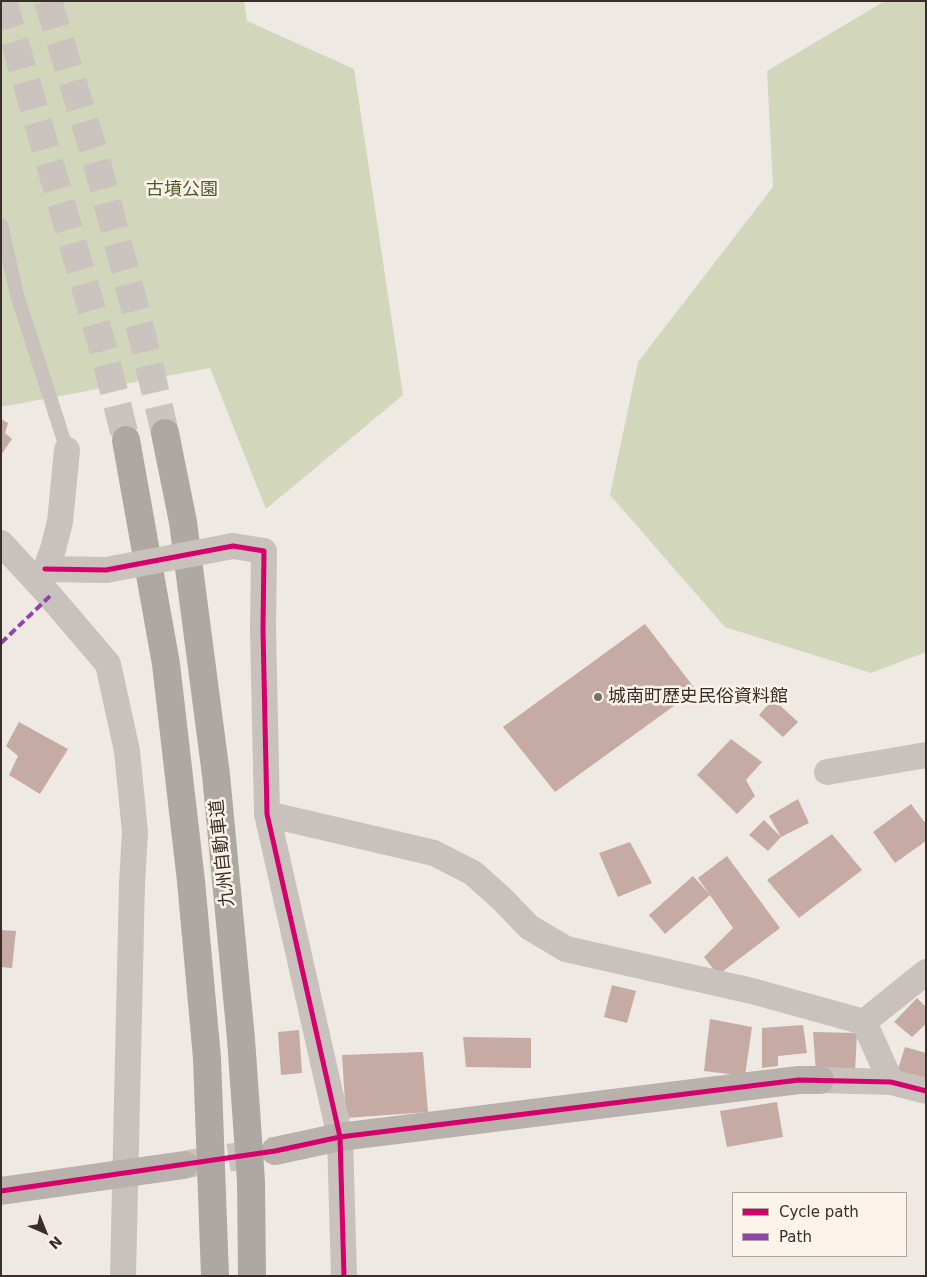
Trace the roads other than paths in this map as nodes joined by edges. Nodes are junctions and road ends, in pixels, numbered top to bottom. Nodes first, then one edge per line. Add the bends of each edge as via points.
1 (1, 225) edge
2 (165, 433) tunnel mouth
3 (126, 440) tunnel mouth
4 (67, 450) joint
5 (1, 543) edge
6 (43, 577) junction
7 (926, 755) edge
8 (827, 772) dead end
9 (267, 814) junction
10 (926, 972) edge
11 (864, 1022) junction
12 (820, 1080) joint
13 (891, 1082) junction
14 (926, 1090) edge
15 (340, 1138) junction
16 (275, 1151) tunnel mouth
17 (184, 1165) tunnel mouth
18 (125, 1174) junction
19 (251, 1181) junction
20 (1, 1191) edge
21 (124, 1276) edge
22 (214, 1276) edge
23 (252, 1276) edge
24 (269, 1276) edge
25 (344, 1276) edge

1 - 4 lane via 18,295
2 - 19 highway, 九州自動車道 via 183,522 216,775 242,1039
3 - 22 highway, 九州自動車道 via 166,664 191,881 207,1058
4 - 6 street via 60,522
5 - 6 street
6 - 9 street, bridge via 106,570 233,546 264,551
6 - 18 street via 108,664 127,751 135,832
7 - 8 street
9 - 11 street via 434,853 473,873 529,927 566,949 752,991
9 - 15 street
10 - 11 street
11 - 13 street
12 - 13 street
12 - 15 street via 799,1080
13 - 14 street
15 - 16 street
15 - 25 street
17 - 18 street
18 - 20 street
18 - 21 street
19 - 23 highway, 九州自動車道
19 - 24 highway via 268,1188

